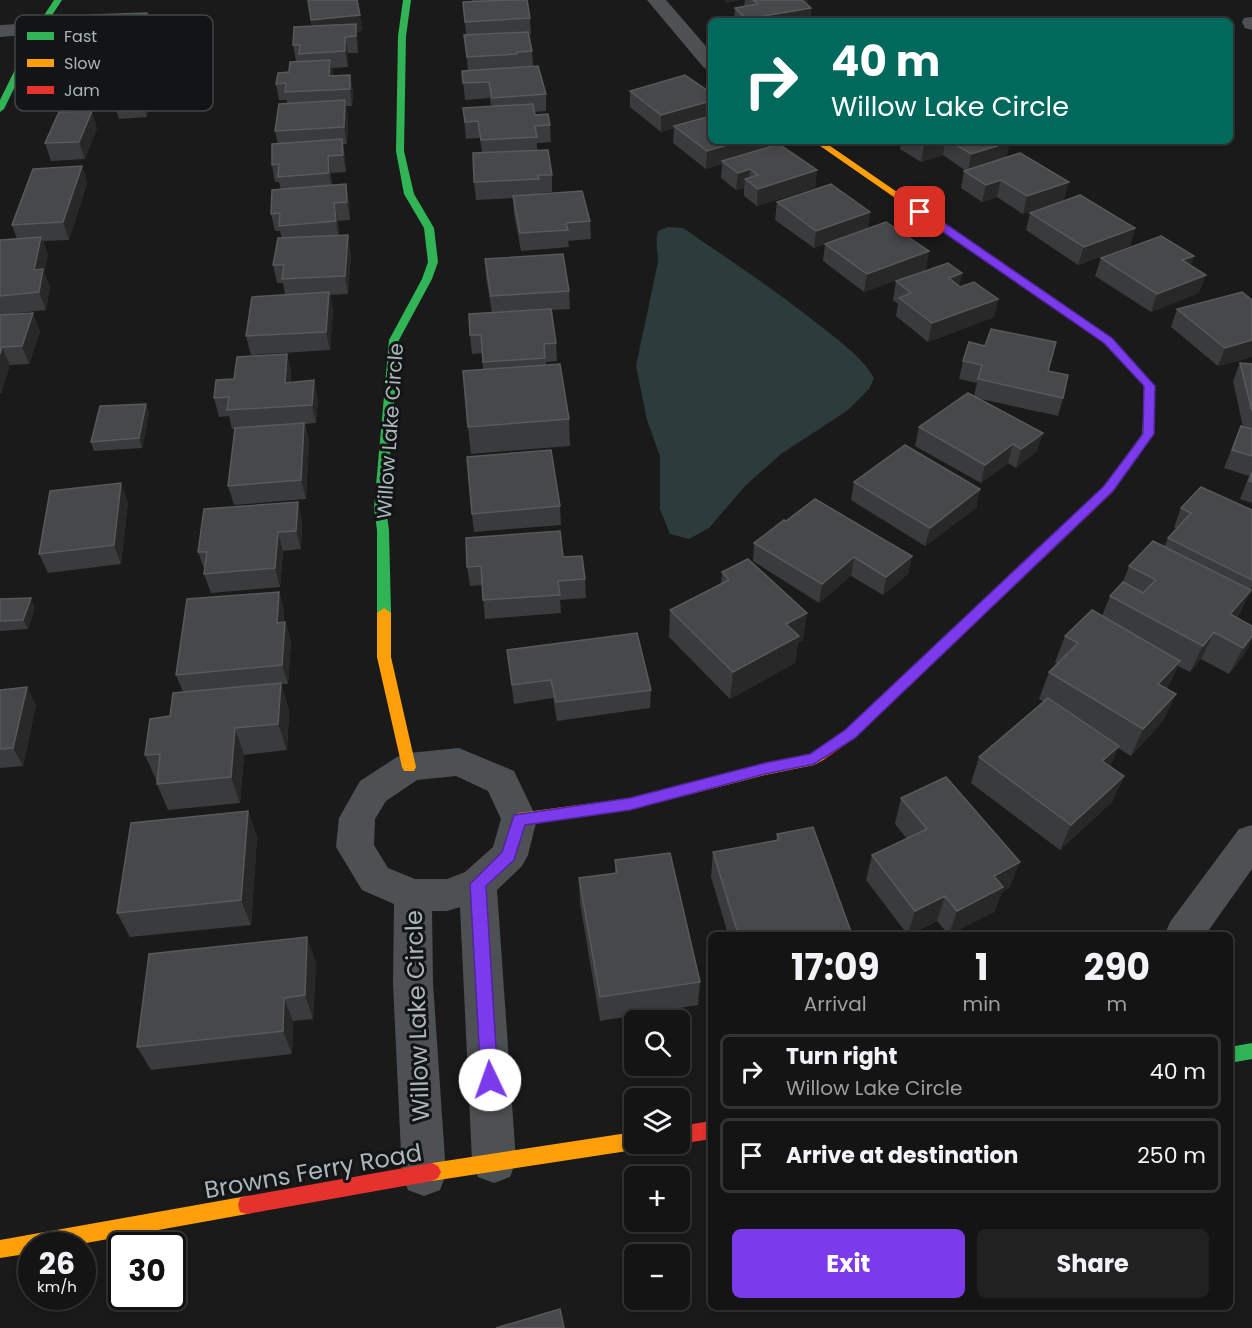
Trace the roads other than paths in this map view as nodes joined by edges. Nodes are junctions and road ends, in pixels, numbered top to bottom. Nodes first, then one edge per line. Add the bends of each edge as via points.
1 (58, 0) edge
2 (407, 0) edge
3 (656, 0) edge
4 (48, 15) edge
5 (15, 30) edge
6 (0, 31) edge
7 (708, 61) edge
8 (15, 78) edge
9 (0, 109) edge
10 (821, 144) edge
11 (409, 767) junction
12 (519, 819) junction
13 (1252, 840) edge
14 (478, 884) junction
15 (414, 895) junction
16 (1185, 932) edge
17 (1252, 1051) edge
18 (1233, 1054) edge
19 (708, 1130) edge
20 (690, 1133) edge
21 (624, 1142) edge
22 (494, 1161) junction
23 (424, 1174) junction
24 (0, 1250) edge

1 - 4 street
2 - 11 street, Willow Lake Circle via 402,36 400,151 409,194 429,227 433,262 394,340 380,508 384,657
3 - 7 street
5 - 6 street
8 - 9 street
10 - 12 street via 1108,340 1150,386 1148,434 1108,489 850,734 814,759 630,804
11 - 12 street, Willow Lake Circle via 459,762 501,782
11 - 15 street, Willow Lake Circle via 372,791 357,818 355,847 375,879
12 - 14 street, Willow Lake Circle via 509,855
13 - 16 street
14 - 15 street, Willow Lake Circle via 447,895
14 - 22 street
15 - 23 street, Willow Lake Circle via 413,983
17 - 18 street
19 - 20 street
21 - 22 street, Browns Ferry Road
22 - 23 street, Browns Ferry Road
23 - 24 street, Browns Ferry Road

